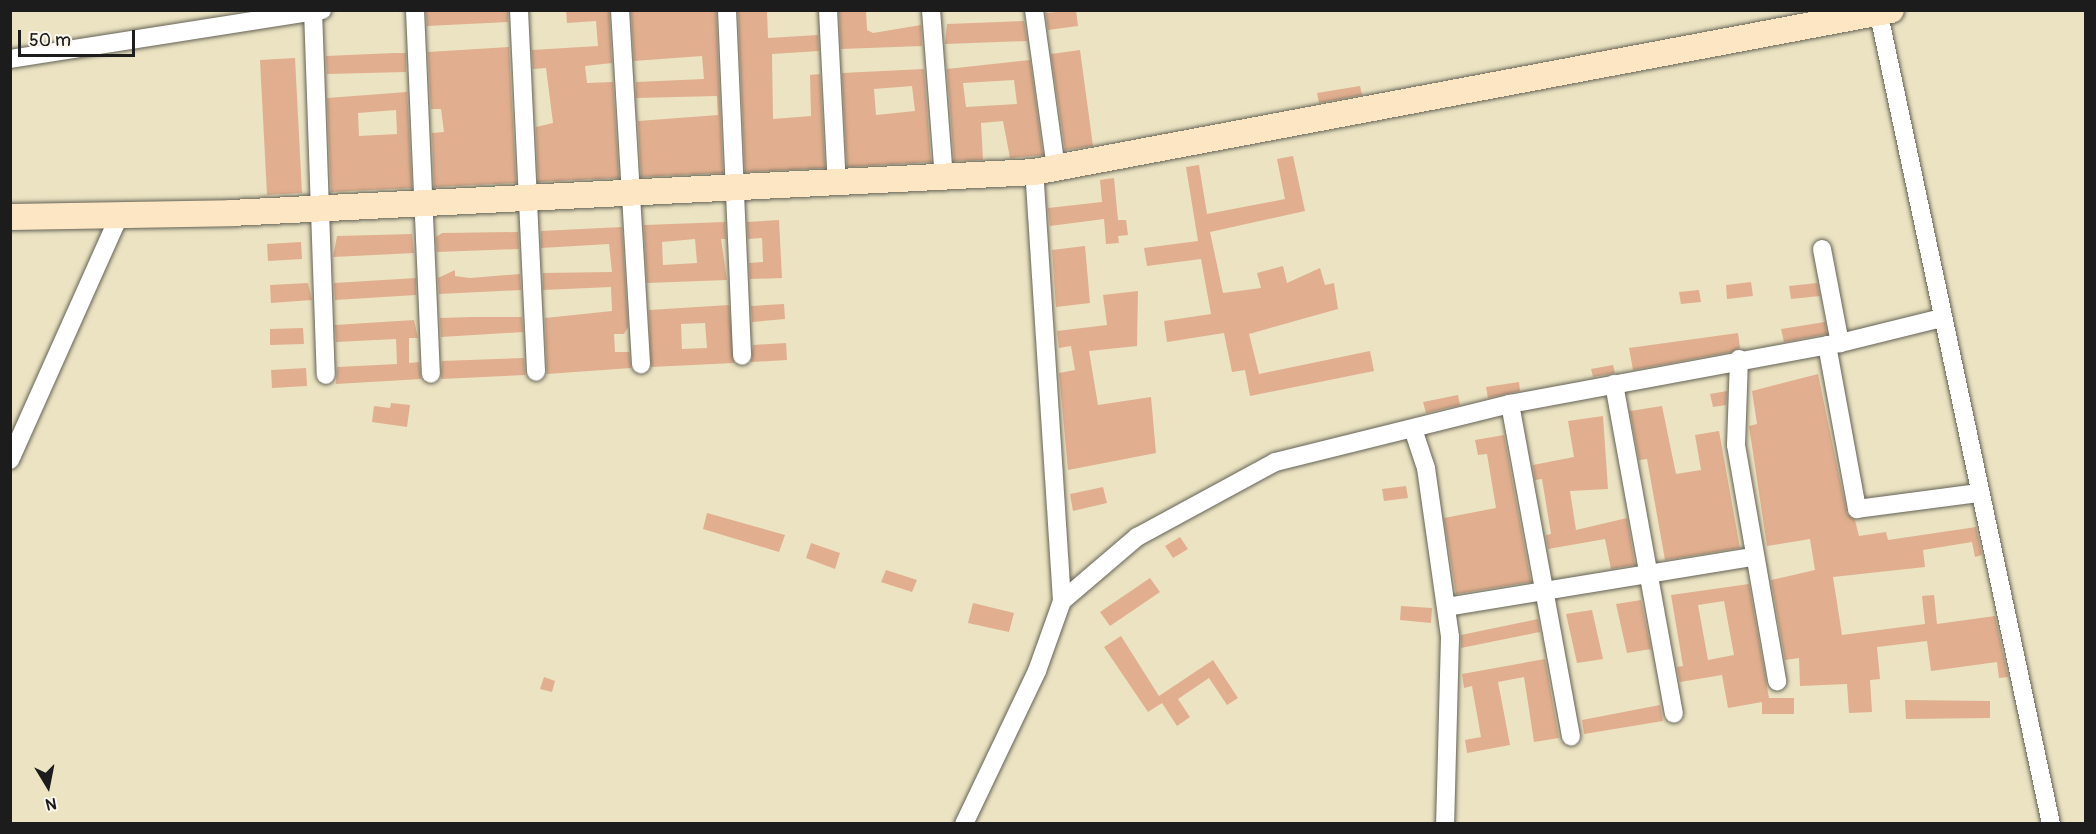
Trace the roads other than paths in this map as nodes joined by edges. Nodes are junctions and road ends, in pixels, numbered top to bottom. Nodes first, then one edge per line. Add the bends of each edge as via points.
1 (415, 10) edge
2 (519, 10) edge
3 (620, 10) edge
4 (727, 10) edge
5 (828, 10) edge
6 (931, 10) edge
7 (1034, 10) edge
8 (316, 11) edge
9 (1883, 11) edge
10 (10, 59) edge
11 (1045, 170) junction
12 (944, 180) junction
13 (837, 186) junction
14 (734, 187) junction
15 (631, 192) junction
16 (528, 198) junction
17 (424, 203) junction
18 (320, 208) junction
19 (10, 217) edge
20 (118, 218) junction
21 (1822, 249) dead end
22 (1942, 318) junction
23 (1834, 344) junction
24 (742, 356) dead end
25 (1739, 359) junction
26 (641, 364) dead end
27 (536, 372) dead end
28 (431, 374) dead end
29 (326, 375) dead end
30 (1614, 384) junction
31 (1510, 404) junction
32 (1413, 429) junction
33 (10, 460) edge
34 (1979, 493) junction
35 (1753, 557) junction
36 (1649, 572) junction
37 (1545, 588) junction
38 (1062, 601) junction
39 (1447, 607) junction
40 (1777, 681) dead end
41 (1674, 714) dead end
42 (1571, 736) dead end
43 (964, 824) edge
44 (1445, 824) edge
45 (2051, 824) edge

1 - 17 street
2 - 16 street
3 - 15 street
4 - 14 street
5 - 13 street
6 - 12 street
7 - 11 street
8 - 10 street
8 - 18 street
9 - 11 street
9 - 22 street
11 - 12 street
11 - 38 street
12 - 13 street
13 - 14 street
14 - 15 street
14 - 24 street
15 - 16 street
15 - 26 street
16 - 17 street
16 - 27 street
17 - 18 street
17 - 28 street
18 - 20 street
18 - 29 street
19 - 20 street
20 - 33 street
21 - 23 street
22 - 23 street
22 - 34 street
23 - 25 street
23 - 34 street via 1857,509
25 - 30 street
25 - 35 street via 1735,434
30 - 31 street
30 - 36 street
31 - 32 street
31 - 37 street
32 - 38 street via 1275,462 1137,537
32 - 39 street via 1426,468
34 - 45 street
35 - 36 street
35 - 40 street
36 - 37 street
36 - 41 street
37 - 39 street
37 - 42 street
38 - 43 street via 1037,670
39 - 44 street via 1451,679

